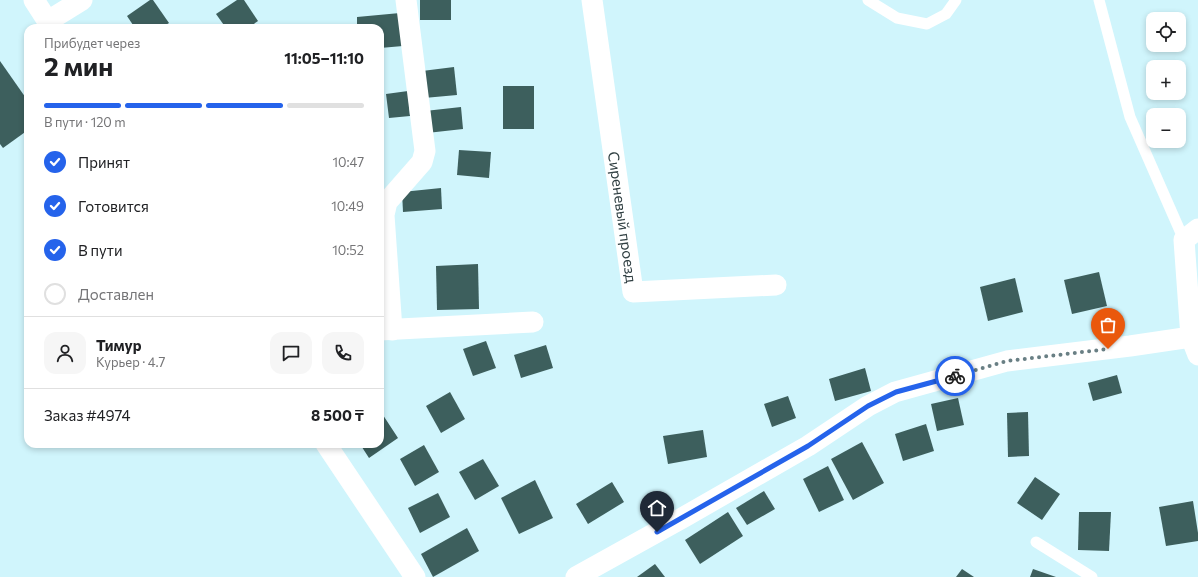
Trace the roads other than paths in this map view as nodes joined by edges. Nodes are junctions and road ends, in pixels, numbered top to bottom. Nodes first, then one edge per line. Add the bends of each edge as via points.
1 (34, 0) edge
2 (82, 0) edge
3 (406, 0) edge
4 (592, 0) edge
5 (868, 0) edge
6 (956, 0) edge
7 (1099, 0) edge
8 (49, 24) edge
9 (51, 24) edge
10 (1191, 235) edge
11 (776, 285) dead end
12 (533, 322) dead end
13 (386, 330) edge
14 (1195, 346) edge
15 (329, 448) edge
16 (1036, 542) dead end
17 (415, 577) edge
18 (576, 577) edge
19 (1092, 577) edge

1 - 8 street
2 - 9 street
3 - 13 street via 425,151 422,162 387,202 384,215
4 - 11 street, Сиреневый проезд via 633,292
5 - 6 lane via 898,18 927,24 946,14
7 - 10 lane via 1130,117
10 - 14 street
12 - 13 street
14 - 18 street via 1130,346 1007,361 896,392 868,406 808,446
15 - 17 street
16 - 19 lane

